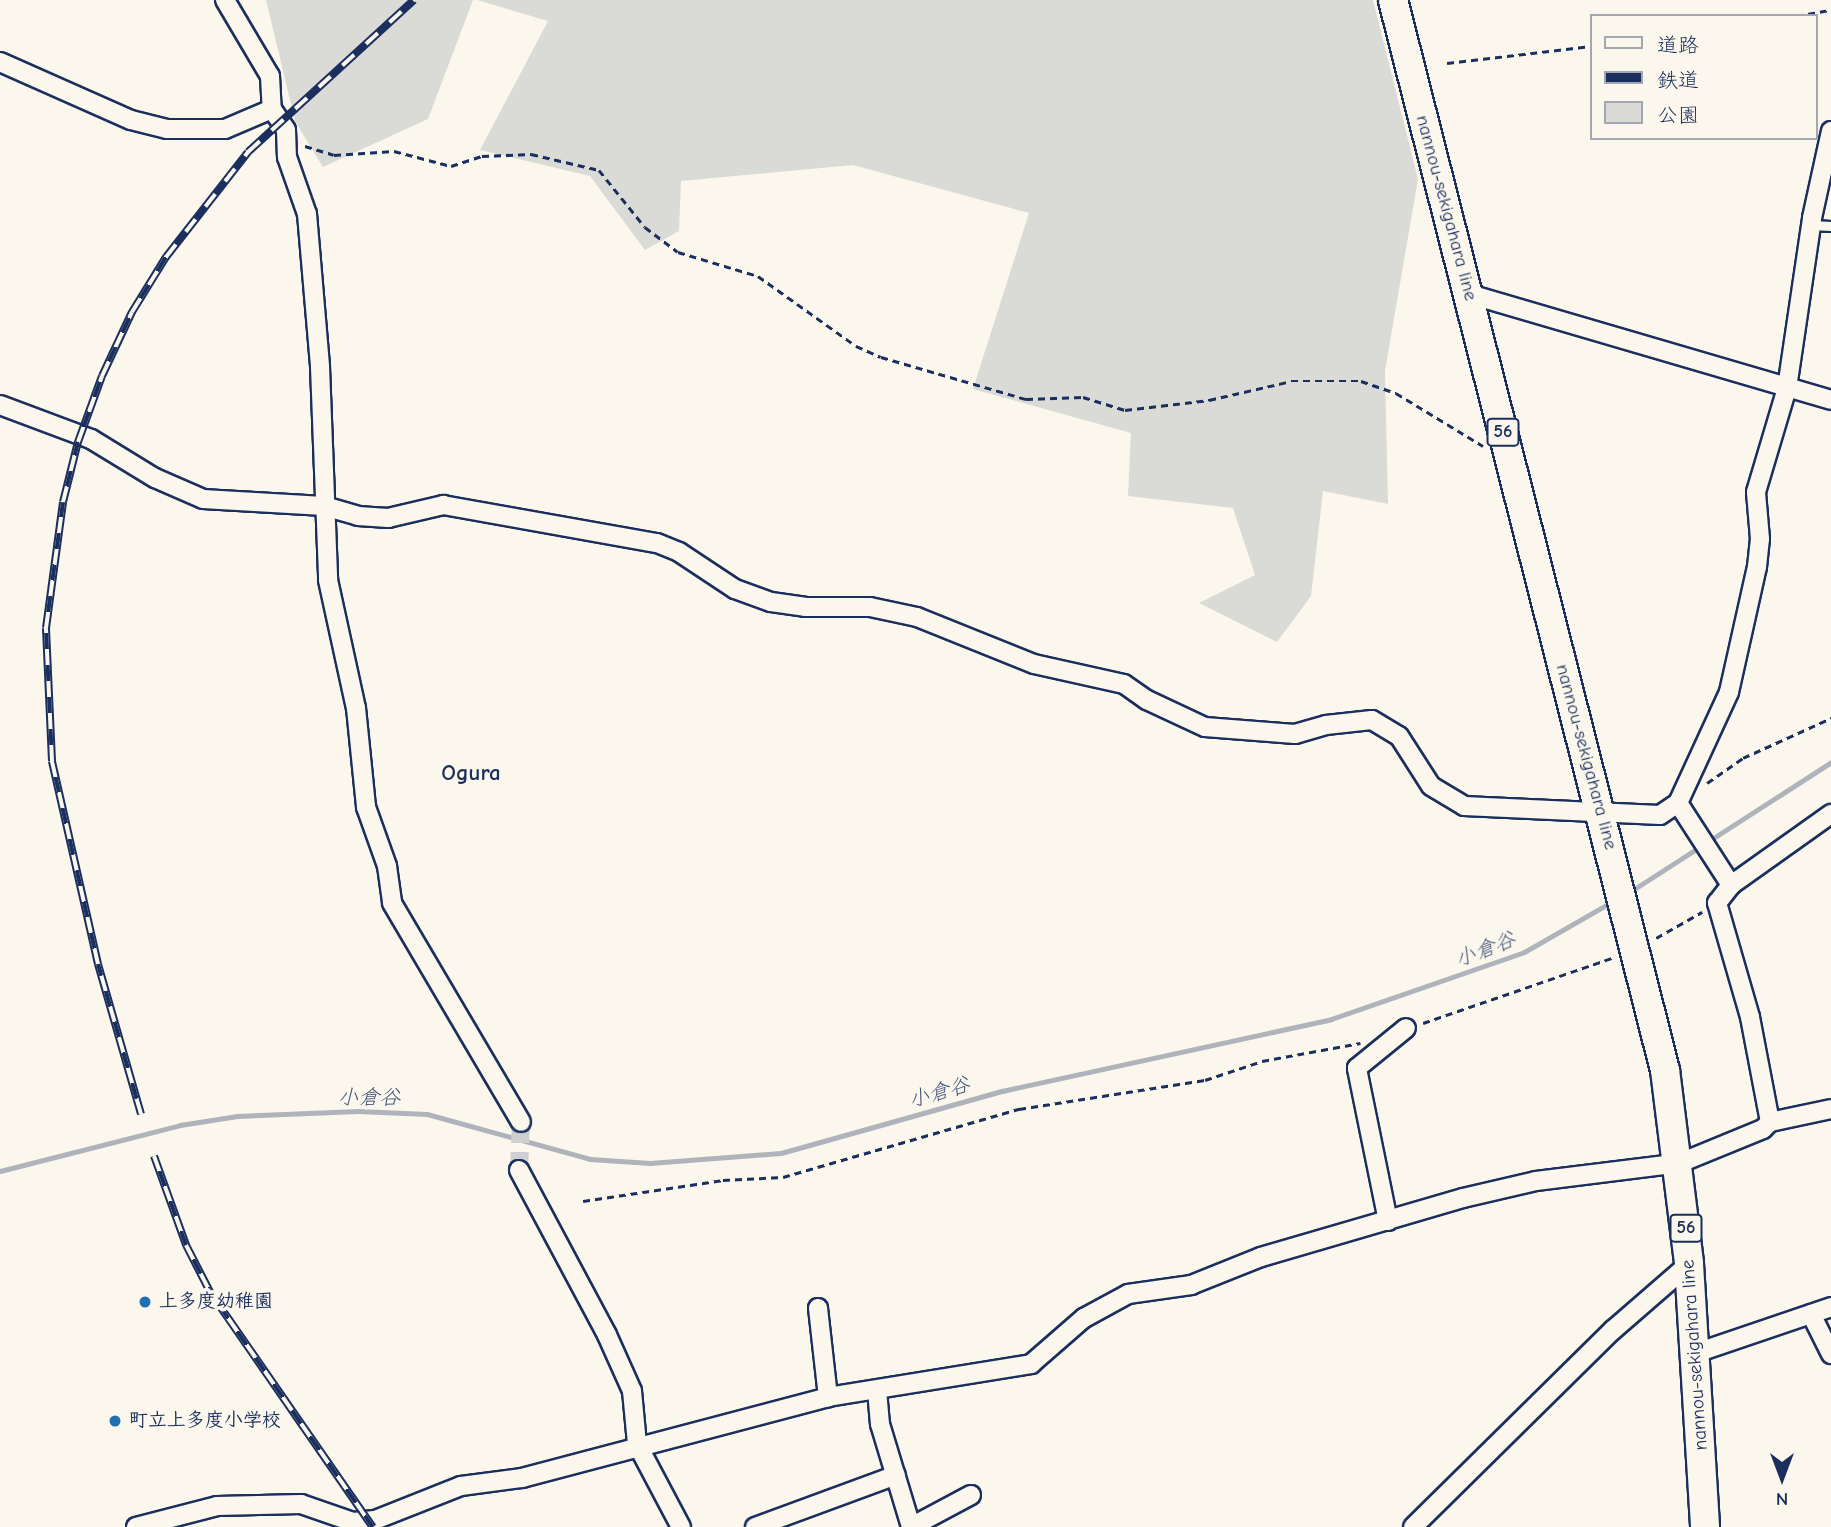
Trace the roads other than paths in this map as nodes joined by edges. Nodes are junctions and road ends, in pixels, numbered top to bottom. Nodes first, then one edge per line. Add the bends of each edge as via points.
1 (225, 0) edge
2 (1393, 0) edge
3 (0, 62) edge
4 (272, 109) junction
5 (1831, 131) edge
6 (1811, 225) junction
7 (1831, 226) edge
8 (1469, 294) junction
9 (1787, 388) junction
10 (1831, 400) edge
11 (0, 405) edge
12 (324, 506) junction
13 (1682, 803) junction
14 (1831, 814) edge
15 (1601, 815) junction
16 (1727, 880) junction
17 (1406, 1028) road end
18 (1831, 1109) edge
19 (521, 1122) tunnel mouth
20 (1770, 1122) junction
21 (1679, 1163) junction
22 (519, 1170) tunnel mouth
23 (1388, 1221) junction
24 (1689, 1264) junction
25 (1831, 1307) edge
26 (818, 1308) dead end
27 (1811, 1314) junction
28 (1696, 1353) junction
29 (1831, 1354) edge
30 (877, 1390) junction
31 (828, 1397) junction
32 (637, 1444) junction
33 (895, 1475) junction
34 (971, 1495) dead end
35 (200, 1519) edge
36 (136, 1527) edge
37 (681, 1527) edge
38 (755, 1527) edge
39 (1413, 1527) edge
40 (1705, 1527) edge

1 - 4 street via 270,76
2 - 8 main road, nannou-sekigahara line / 56
3 - 4 street via 131,120 167,129 225,129 262,118
4 - 12 street via 286,131 288,158 306,214 320,367
5 - 6 street
6 - 7 lane
6 - 9 street
8 - 9 street
8 - 15 main road, nannou-sekigahara line / 56
9 - 10 street
9 - 13 street via 1756,492 1757,568 1729,692
11 - 12 street via 91,439 155,478 203,499
12 - 15 street via 387,518 443,505 473,508 657,543 735,589 771,602 870,607 917,617 1034,664 1124,684 1205,727 1295,734 1326,724 1372,720 1399,736 1431,786 1464,806
12 - 19 street via 328,580 356,708 366,807 387,866 392,903
13 - 15 street via 1660,815
13 - 16 street
14 - 16 street
15 - 21 main road, nannou-sekigahara line / 56 via 1665,1070
16 - 20 street via 1717,903 1750,1017
17 - 23 street via 1357,1068
18 - 20 street
20 - 21 street
21 - 23 street via 1536,1181
21 - 24 main road, nannou-sekigahara line / 56
22 - 32 street via 586,1291 632,1391
23 - 30 street via 1261,1257 1191,1285 1128,1294 1084,1318 1031,1364
24 - 28 main road, nannou-sekigahara line / 56
24 - 39 street via 1613,1330
25 - 27 street
26 - 31 street
27 - 28 street
27 - 29 street
28 - 40 main road, nannou-sekigahara line / 56
30 - 31 street
30 - 33 street via 880,1424
31 - 32 street
32 - 35 street via 522,1478 461,1486 375,1520 353,1522 301,1504
32 - 37 street
33 - 34 street via 911,1527
33 - 38 street
35 - 36 street

